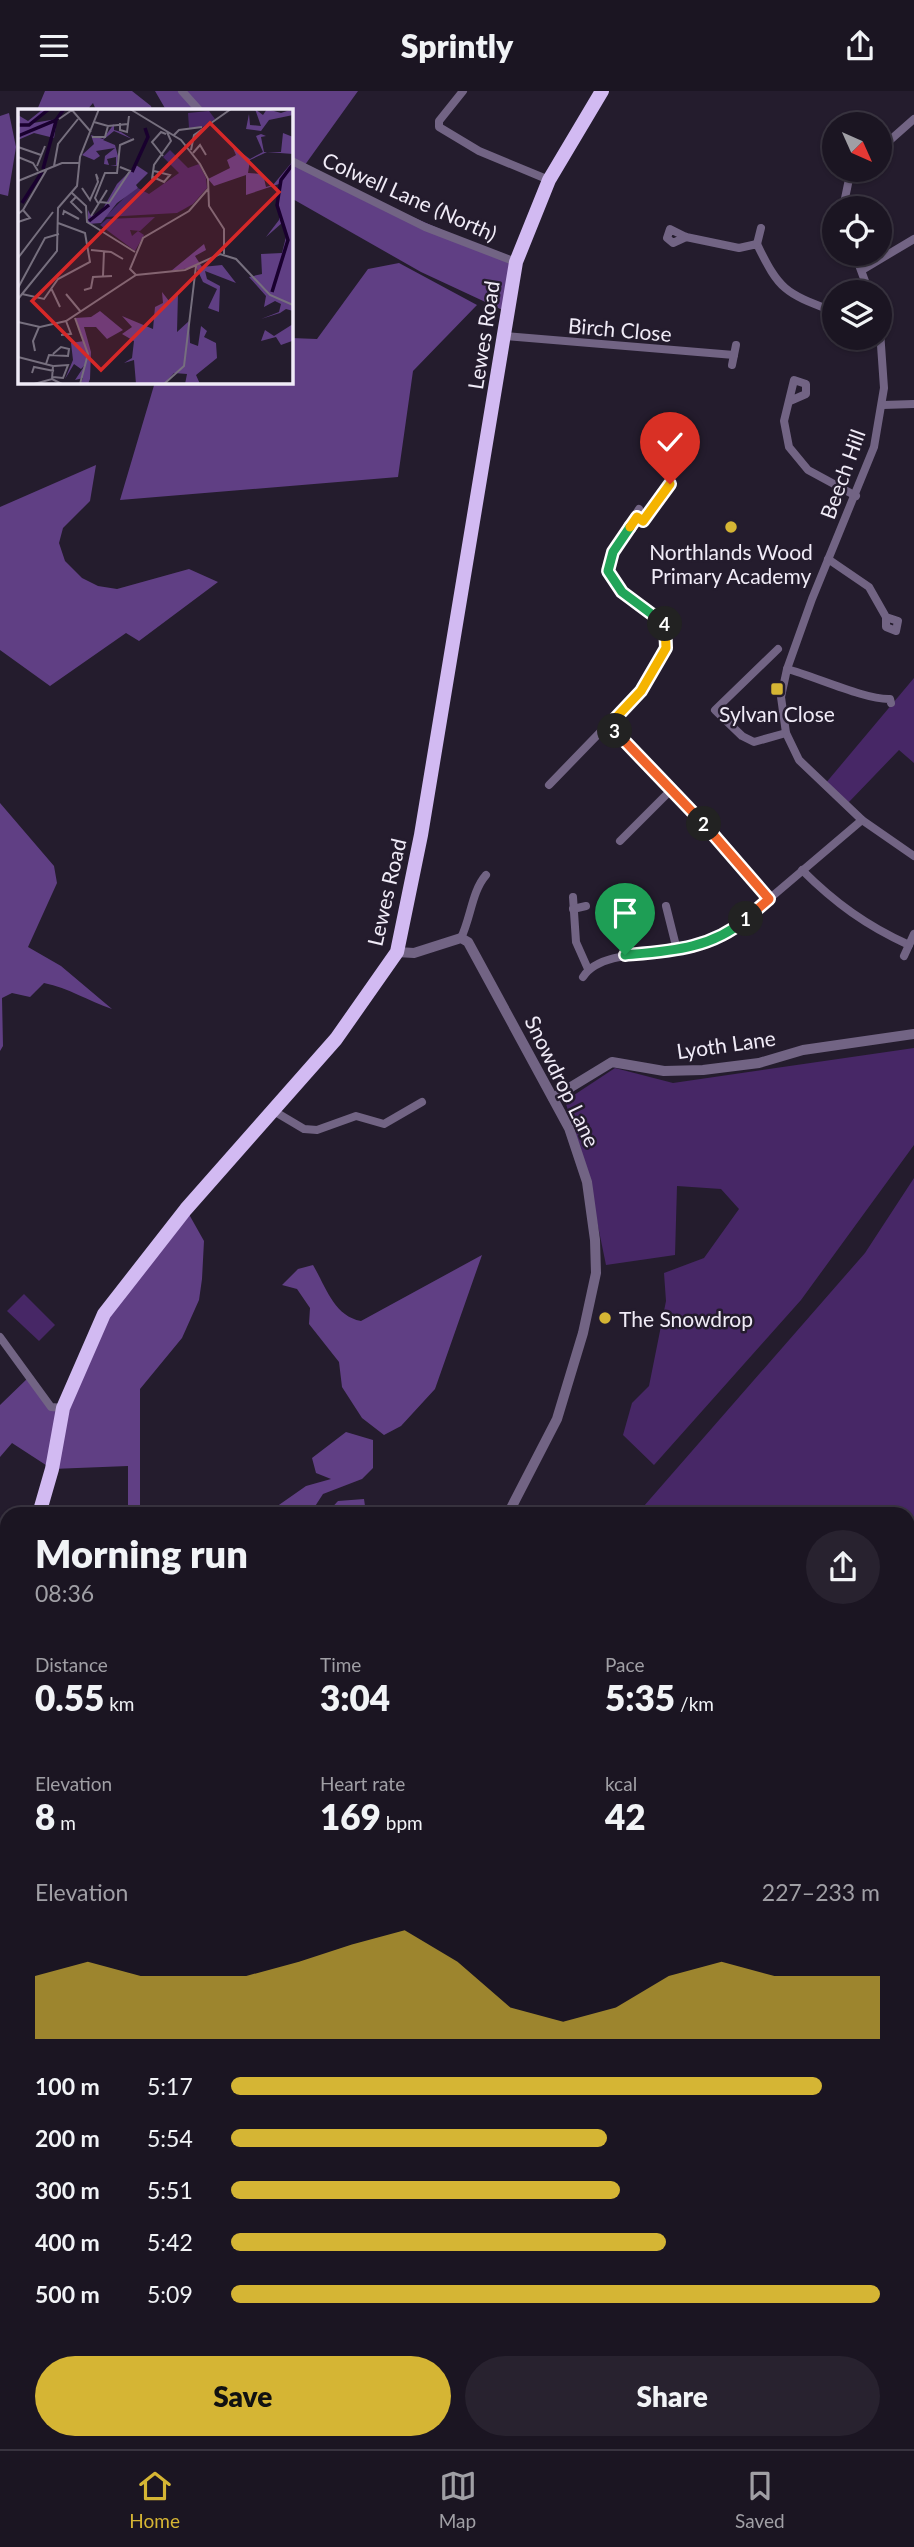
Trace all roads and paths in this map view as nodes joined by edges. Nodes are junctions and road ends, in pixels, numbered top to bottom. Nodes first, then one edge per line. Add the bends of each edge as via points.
1 (183, 91) edge
2 (463, 91) edge
3 (602, 91) edge
4 (198, 109) edge
5 (914, 119) edge
6 (892, 138) edge
7 (292, 161) edge
8 (549, 180) junction
9 (761, 229) dead end
10 (687, 237) dead end
11 (914, 239) edge
12 (757, 244) junction
13 (516, 262) junction
14 (860, 266) edge
15 (862, 270) junction
16 (865, 280) edge
17 (822, 306) edge
18 (504, 336) junction
19 (736, 345) dead end
20 (881, 350) edge
21 (734, 355) junction
22 (732, 365) dead end
23 (790, 401) dead end
24 (914, 404) edge
25 (883, 405) junction
26 (670, 484) dead end
27 (856, 496) junction
28 (828, 559) junction
29 (886, 617) dead end
30 (778, 649) dead end
31 (787, 669) junction
32 (891, 703) dead end
33 (609, 725) junction
34 (786, 733) junction
35 (549, 785) dead end
36 (673, 788) junction
37 (862, 820) junction
38 (620, 841) dead end
39 (914, 856) edge
40 (802, 870) junction
41 (486, 875) dead end
42 (573, 897) dead end
43 (769, 899) junction
44 (586, 907) dead end
45 (573, 909) junction
46 (671, 910) dead end
47 (914, 935) edge
48 (461, 938) junction
49 (909, 945) junction
50 (677, 950) junction
51 (397, 953) junction
52 (904, 956) dead end
53 (914, 1034) edge
54 (553, 1098) junction
55 (422, 1102) dead end
56 (272, 1110) junction
57 (0, 1337) edge
58 (63, 1408) junction
59 (41, 1507) edge
60 (512, 1507) edge

1 - 4 street
2 - 8 street via 439,121 439,128 479,151
3 - 8 highway, Lewes Road
5 - 6 street
7 - 13 street, Colwell Lane (North) via 425,226
8 - 13 highway, Lewes Road
9 - 12 street
10 - 12 street via 738,249
11 - 15 street
12 - 17 street via 773,277 789,294
13 - 18 highway, Lewes Road
14 - 15 street
15 - 16 street
18 - 21 street, Birch Close
18 - 51 highway, Lewes Road
19 - 21 street
20 - 25 street, Beech Hill
21 - 22 street
23 - 27 street via 785,433 797,459 825,482
24 - 25 street
25 - 27 street, Beech Hill
26 - 33 street via 643,521 638,513 613,552 608,571 622,592 665,623 666,648 641,691
27 - 28 street, Beech Hill
28 - 29 street via 869,587
28 - 31 street, Beech Hill
30 - 34 street via 715,710 754,742
31 - 32 street via 863,693 873,704 890,699
31 - 34 street, Beech Hill via 781,697
33 - 35 street via 555,773
33 - 36 street
34 - 37 street, Beech Hill via 799,760
36 - 38 street
36 - 43 street
37 - 39 street, Beech Hill
37 - 40 street
40 - 43 street
40 - 49 street via 833,902 861,922
41 - 48 street via 477,885 473,911
42 - 45 street
43 - 50 street via 735,928 711,941
44 - 45 street
45 - 50 street via 585,973 625,955
46 - 50 street
47 - 49 street
48 - 51 street via 414,953
48 - 54 street, Snowdrop Lane via 478,955
49 - 52 street
51 - 56 highway, Lewes Road via 336,1039
53 - 54 street, Lyoth Lane via 703,1070 664,1071 612,1062
54 - 60 street, Snowdrop Lane via 569,1128 587,1182 596,1273 557,1419
55 - 56 street via 384,1124 356,1116 317,1130 298,1127
56 - 58 highway, Lewes Road via 104,1314
57 - 58 street via 51,1408
58 - 59 highway, Lewes Road

